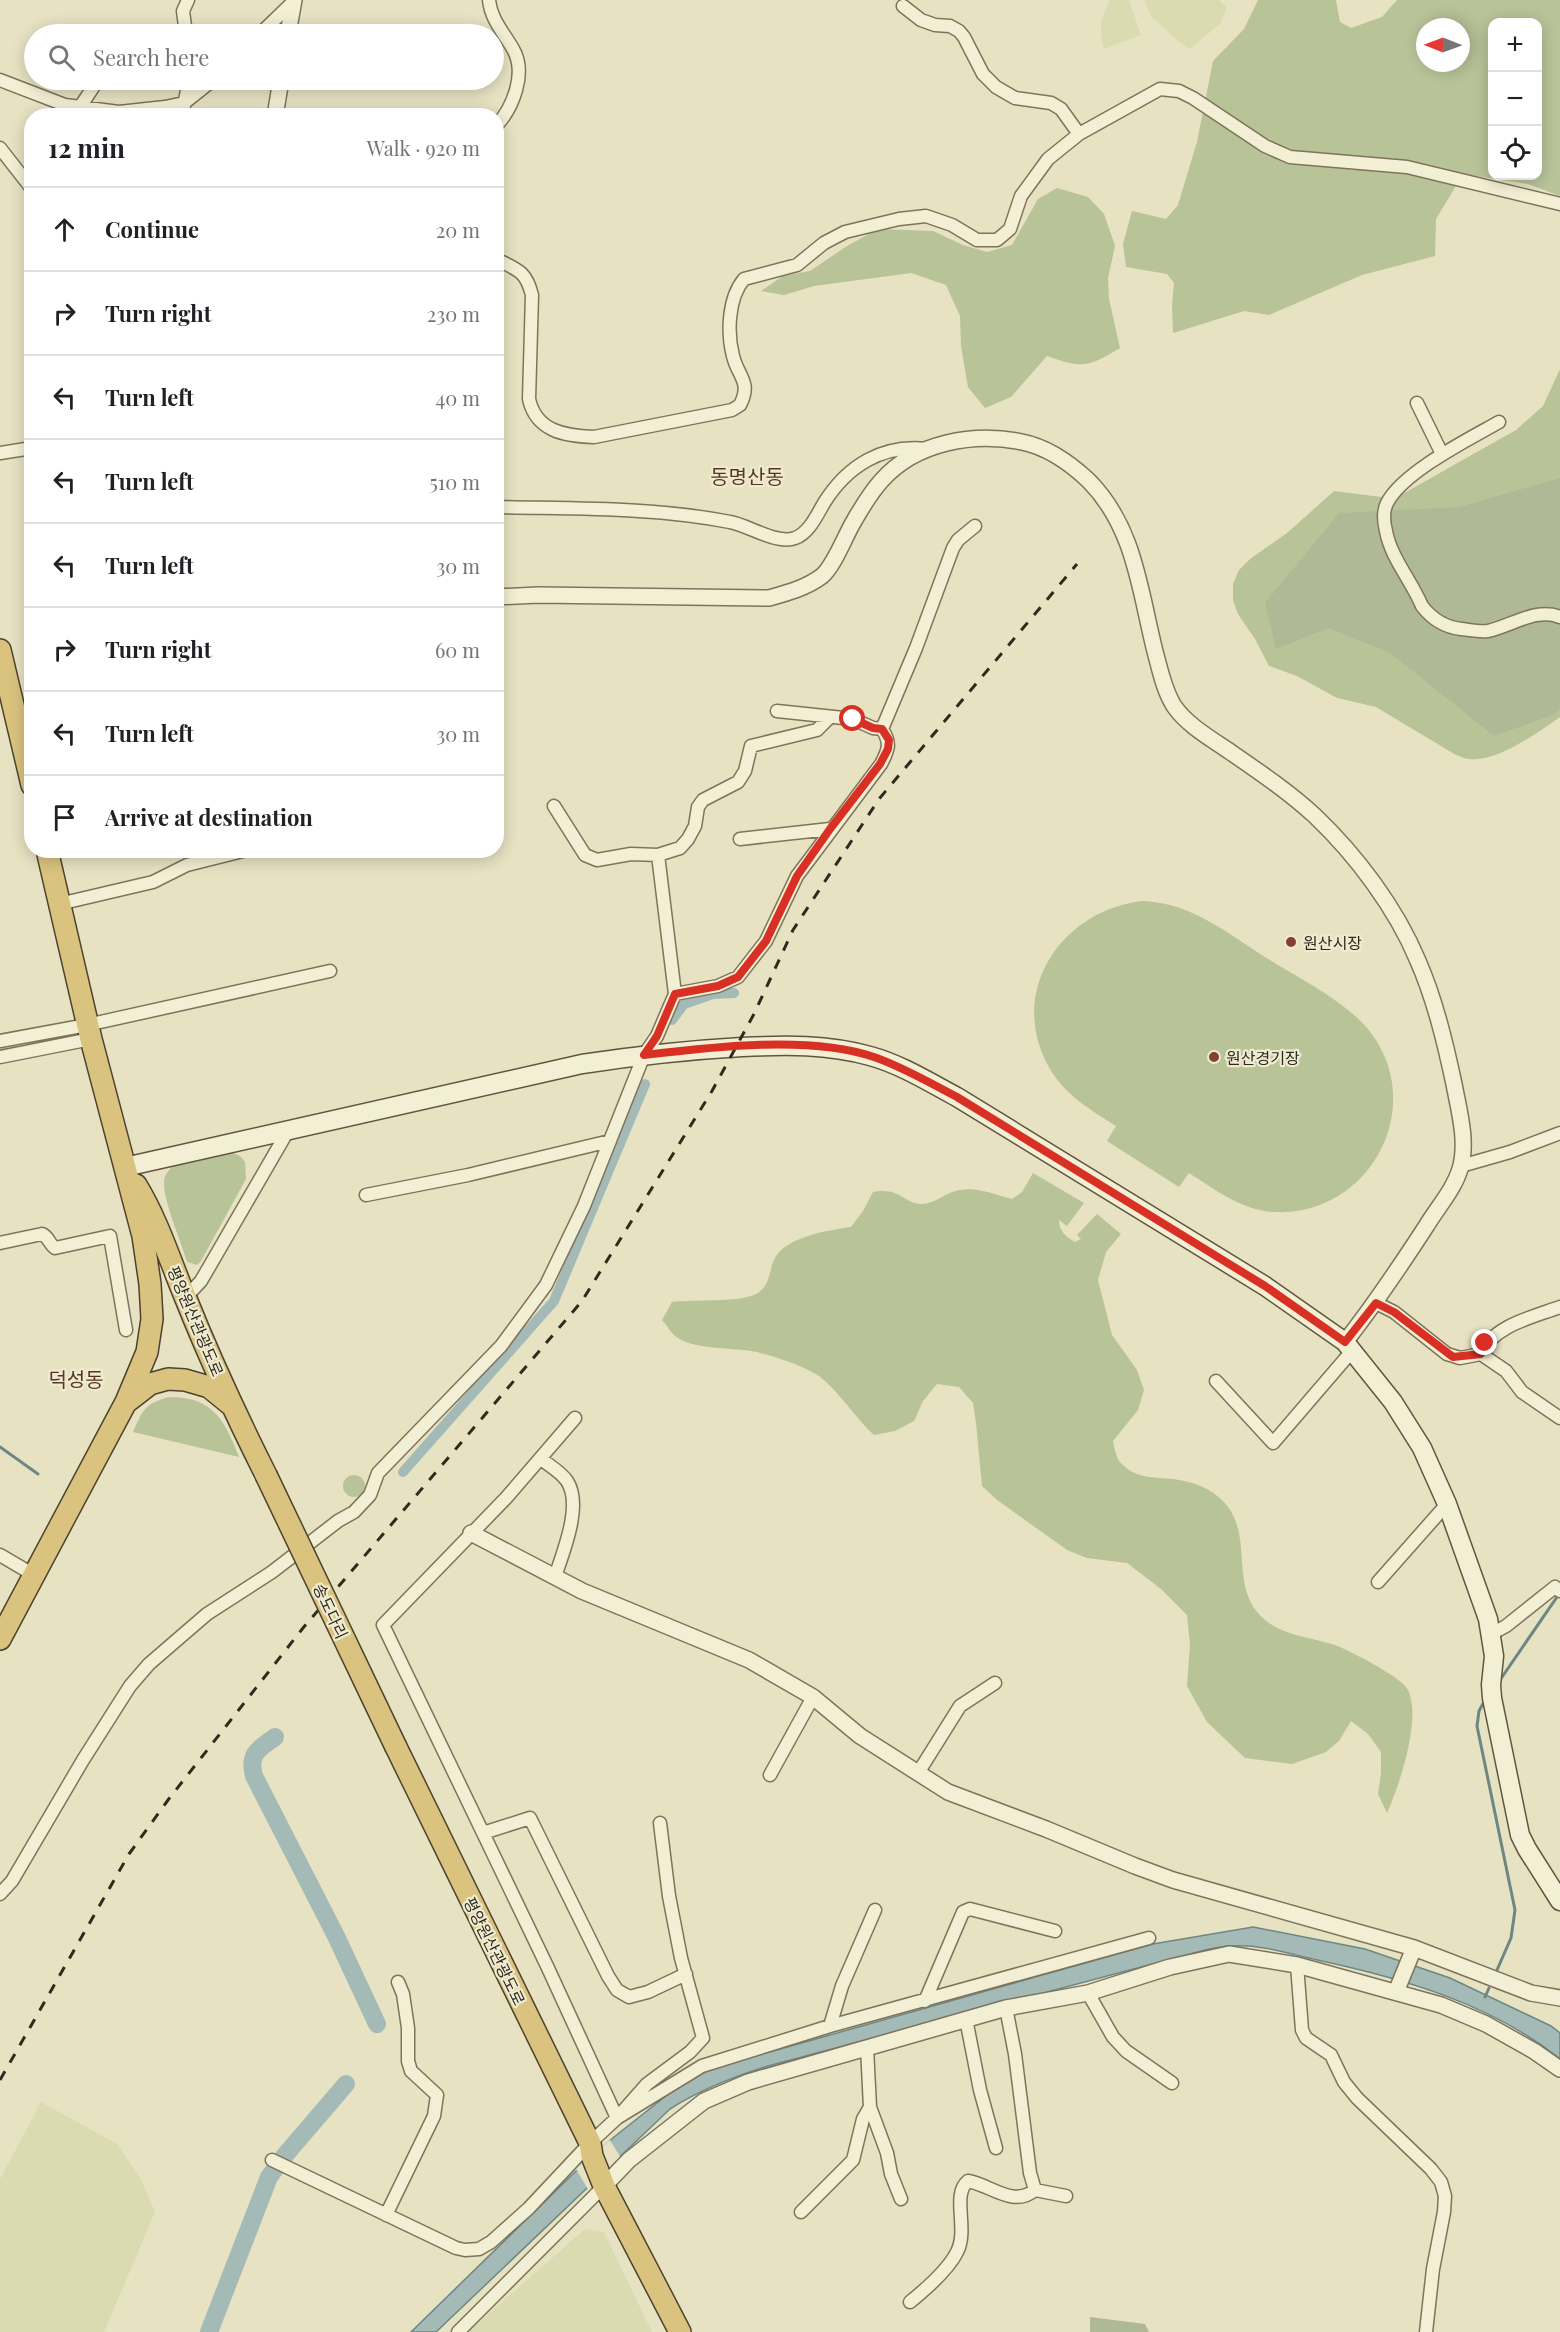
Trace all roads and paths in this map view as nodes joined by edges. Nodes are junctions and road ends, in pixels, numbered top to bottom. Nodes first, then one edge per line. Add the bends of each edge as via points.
1 (188, 0) edge
2 (489, 0) edge
3 (294, 1) edge
4 (903, 6) dead end
5 (185, 24) edge
6 (270, 24) edge
7 (290, 24) edge
8 (496, 24) edge
9 (504, 38) edge
10 (0, 80) edge
11 (91, 90) edge
12 (187, 90) edge
13 (203, 90) edge
14 (279, 90) edge
15 (80, 107) junction
16 (88, 108) edge
17 (183, 108) edge
18 (184, 108) edge
19 (276, 108) edge
20 (504, 117) edge
21 (1079, 134) junction
22 (0, 148) edge
23 (24, 178) edge
24 (1560, 204) edge
25 (504, 263) edge
26 (1417, 403) dead end
27 (1499, 422) dead end
28 (24, 449) edge
29 (928, 449) junction
30 (0, 453) edge
31 (1442, 454) junction
32 (504, 507) edge
33 (975, 526) dead end
34 (504, 597) edge
35 (1560, 617) edge
36 (1, 657) edge
37 (777, 711) dead end
38 (829, 718) junction
39 (882, 729) junction
40 (24, 752) edge
41 (554, 806) dead end
42 (830, 829) junction
43 (740, 839) dead end
44 (658, 855) junction
45 (49, 858) edge
46 (215, 858) edge
47 (59, 903) junction
48 (330, 971) dead end
49 (675, 994) junction
50 (89, 1032) junction
51 (0, 1041) edge
52 (644, 1055) junction
53 (0, 1058) edge
54 (289, 1129) junction
55 (1560, 1133) edge
56 (610, 1142) junction
57 (1461, 1166) junction
58 (125, 1167) junction
59 (366, 1195) dead end
60 (0, 1243) edge
61 (185, 1298) junction
62 (1376, 1303) junction
63 (1560, 1307) edge
64 (126, 1330) dead end
65 (1349, 1346) junction
66 (1481, 1354) junction
67 (1216, 1381) dead end
68 (126, 1402) junction
69 (232, 1407) junction
70 (575, 1418) dead end
71 (1560, 1418) edge
72 (542, 1459) junction
73 (266, 1475) joint
74 (1447, 1504) junction
75 (471, 1533) junction
76 (0, 1556) edge
77 (34, 1575) junction
78 (555, 1577) junction
79 (1378, 1582) dead end
80 (1559, 1590) edge
81 (1491, 1634) junction
82 (0, 1640) edge
83 (995, 1683) dead end
84 (813, 1697) junction
85 (396, 1747) joint
86 (918, 1773) junction
87 (770, 1775) dead end
88 (660, 1822) dead end
89 (483, 1833) junction
90 (0, 1894) edge
91 (1560, 1901) edge
92 (875, 1910) dead end
93 (1055, 1931) dead end
94 (1149, 1938) dead end
95 (1413, 1951) junction
96 (1297, 1965) junction
97 (686, 1974) junction
98 (398, 1982) dead end
99 (1396, 1989) junction
100 (1088, 1993) junction
101 (1560, 1998) edge
102 (925, 2001) junction
103 (1006, 2008) junction
104 (966, 2019) junction
105 (830, 2026) junction
106 (867, 2048) junction
107 (1560, 2069) edge
108 (1172, 2083) dead end
109 (870, 2108) junction
110 (617, 2118) junction
111 (996, 2148) dead end
112 (591, 2149) junction
113 (272, 2160) dead end
114 (603, 2183) junction
115 (1035, 2190) junction
116 (1066, 2196) dead end
117 (902, 2199) dead end
118 (801, 2212) dead end
119 (386, 2215) junction
120 (910, 2302) dead end
121 (458, 2332) edge
122 (680, 2332) edge
123 (1426, 2332) edge

1 - 5 street via 183,11
2 - 8 street
3 - 6 street
3 - 7 street
4 - 21 street via 921,20 959,31 983,74 996,87 1015,98 1051,103 1061,109
9 - 20 street via 519,63 513,101
10 - 15 street via 45,99
11 - 15 street
12 - 17 street
13 - 18 street
14 - 19 street
15 - 16 street
21 - 24 street via 1160,89 1170,90 1193,98 1265,146 1290,157 1407,167
21 - 25 street via 1035,175 1021,196 1010,229 997,240 977,240 926,216 899,219 845,232 796,265 744,279 735,294 731,339 735,364 746,388 740,405 732,410 594,437 550,429 532,413 529,399 532,295 528,279
22 - 23 street
26 - 31 street
27 - 31 street
28 - 30 street
29 - 32 street via 904,448 866,459 841,480 806,531 783,540 732,522 642,511
29 - 34 street via 882,479 824,575 798,590 769,598
29 - 57 street via 971,439 1024,442 1060,457 1098,490 1131,551 1160,671 1173,704 1188,721 1257,770 1331,832 1356,859 1417,957 1442,1028 1461,1117
31 - 35 street via 1396,492 1387,503 1384,519 1393,551 1428,614 1451,628 1475,631 1488,631 1541,614
33 - 39 street via 954,548
36 - 40 highway
37 - 38 street
38 - 39 street via 853,719
38 - 44 street via 817,730 752,746 738,782 703,800 688,839 680,848
39 - 42 street via 889,740 888,749
41 - 44 street via 585,855 597,860 632,854
42 - 43 street
42 - 49 street via 797,876 766,941 738,977 718,986
44 - 49 street
45 - 47 highway
46 - 47 street via 187,865 153,882
47 - 50 highway
48 - 50 street
49 - 52 street
50 - 51 street
50 - 53 street
50 - 58 highway
52 - 54 main road via 582,1064
52 - 56 street
52 - 65 main road via 808,1045 848,1050 884,1061 957,1097 1265,1286
54 - 58 main road
54 - 61 street via 201,1281
55 - 57 street
56 - 59 street
56 - 90 street via 546,1285 501,1346 378,1473 370,1495 354,1512 207,1614 149,1664 129,1686 12,1881
57 - 62 street
58 - 61 highway, 평양원산관광도로 via 150,1208
58 - 68 highway via 142,1236 152,1319 147,1352
60 - 64 street via 42,1234 55,1248 110,1236
61 - 69 highway, 평양원산관광도로
62 - 65 street
62 - 66 street via 1394,1312 1447,1354 1460,1358
63 - 66 street via 1502,1331 1485,1343
65 - 67 street via 1273,1443
65 - 74 main road via 1416,1439
66 - 71 street via 1506,1371 1522,1392
68 - 69 highway via 150,1384 168,1379 209,1387
68 - 77 highway
69 - 73 highway, 평양원산관광도로
70 - 72 street
72 - 75 street
72 - 78 street via 565,1478 573,1505
73 - 85 highway, 송도다리, bridge
74 - 79 street
74 - 81 main road
75 - 78 street
75 - 89 street via 382,1625
76 - 77 street
77 - 82 highway
78 - 84 street via 749,1660
80 - 81 street via 1555,1587
81 - 91 main road via 1491,1692 1520,1835
83 - 86 street via 960,1706
84 - 86 street via 860,1736
84 - 87 street
85 - 112 highway, 평양원산관광도로
86 - 95 street via 948,1792 1144,1870
88 - 97 street via 669,1896
89 - 97 street via 530,1818 617,1990 629,1997
89 - 110 street
92 - 105 street via 842,1986
93 - 102 street via 970,1909 963,1912
94 - 102 street
95 - 99 street
95 - 101 street via 1531,1993
96 - 99 street
96 - 100 street via 1229,1954 1170,1967
96 - 123 street via 1306,2038 1331,2055 1357,2098 1441,2182 1444,2212
97 - 110 street via 704,2038 647,2084
98 - 119 street via 408,2028 411,2071 437,2095 434,2116
99 - 107 street via 1486,2024
100 - 103 street
100 - 108 street via 1126,2051
102 - 105 street
103 - 104 street
103 - 115 street
104 - 106 street
104 - 111 street
105 - 110 street via 702,2066
106 - 109 street
106 - 114 street via 748,2082 704,2101
109 - 117 street
109 - 118 street via 863,2119 853,2160
110 - 112 street
112 - 114 highway, 평양원산관광도로
112 - 119 street via 479,2249 456,2247
113 - 119 street
114 - 121 street
114 - 122 highway
115 - 116 street
115 - 120 street via 1019,2198 968,2181 962,2186 962,2238 957,2252 930,2286

